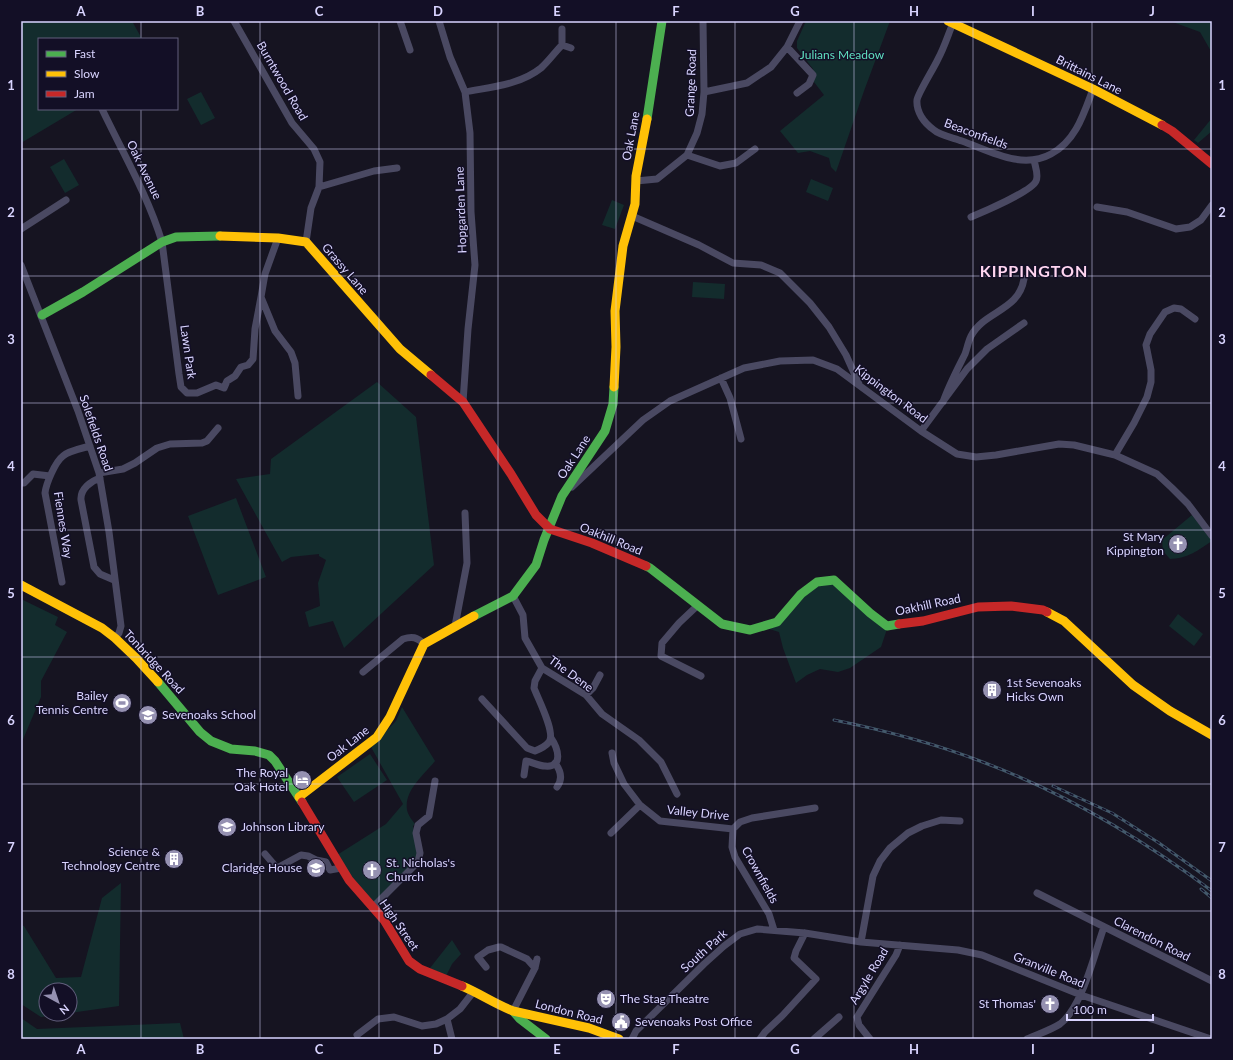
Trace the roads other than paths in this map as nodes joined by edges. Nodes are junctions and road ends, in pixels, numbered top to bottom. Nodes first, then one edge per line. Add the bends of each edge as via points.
1 (234, 21) edge
2 (400, 21) edge
3 (439, 21) edge
4 (662, 21) edge
5 (703, 21) edge
6 (800, 21) edge
7 (951, 22) edge
8 (562, 29) dead end
9 (562, 45) junction
10 (571, 48) dead end
11 (787, 48) junction
12 (410, 50) dead end
13 (1093, 89) junction
14 (465, 92) junction
15 (704, 92) junction
16 (797, 93) dead end
17 (102, 110) edge
18 (755, 149) dead end
19 (687, 154) junction
20 (1034, 160) junction
21 (1212, 164) edge
22 (397, 168) dead end
23 (636, 181) junction
24 (319, 187) junction
25 (66, 200) dead end
26 (1212, 205) edge
27 (1097, 208) dead end
28 (632, 216) junction
29 (971, 217) dead end
30 (21, 229) edge
31 (278, 238) junction
32 (162, 242) junction
33 (306, 242) junction
34 (21, 265) edge
35 (1024, 280) dead end
36 (261, 297) junction
37 (42, 315) junction
38 (1195, 319) dead end
39 (1024, 323) dead end
40 (721, 378) junction
41 (859, 384) junction
42 (298, 396) dead end
43 (463, 402) junction
44 (943, 402) junction
45 (218, 428) dead end
46 (922, 431) junction
47 (740, 439) dead end
48 (90, 446) junction
49 (1115, 456) junction
50 (100, 475) junction
51 (50, 476) junction
52 (21, 483) edge
53 (562, 496) junction
54 (465, 513) dead end
55 (550, 529) junction
56 (1212, 536) edge
57 (114, 580) junction
58 (62, 582) dead end
59 (21, 585) edge
60 (513, 596) junction
61 (697, 606) junction
62 (455, 626) junction
63 (115, 638) junction
64 (424, 644) junction
65 (542, 668) junction
66 (363, 672) dead end
67 (701, 676) dead end
68 (600, 680) dead end
69 (586, 695) junction
70 (482, 699) dead end
71 (494, 699) dead end
72 (488, 705) junction
73 (1212, 735) edge
74 (551, 738) junction
75 (241, 750) joint
76 (612, 753) dead end
77 (555, 763) junction
78 (524, 775) dead end
79 (434, 781) dead end
80 (557, 787) dead end
81 (677, 794) dead end
82 (299, 796) junction
83 (640, 805) junction
84 (815, 808) dead end
85 (960, 820) dead end
86 (733, 829) junction
87 (611, 833) dead end
88 (265, 854) dead end
89 (341, 868) junction
90 (1037, 893) dead end
91 (373, 907) junction
92 (1104, 927) junction
93 (774, 930) junction
94 (805, 933) junction
95 (861, 942) junction
96 (900, 945) junction
97 (537, 959) dead end
98 (486, 967) dead end
99 (535, 968) junction
100 (1212, 981) edge
101 (474, 991) junction
102 (1081, 995) junction
103 (513, 1011) junction
104 (533, 1016) junction
105 (839, 1017) dead end
106 (447, 1019) junction
107 (529, 1027) junction
108 (357, 1035) dead end
109 (452, 1039) edge
110 (546, 1039) edge
111 (619, 1039) edge
112 (632, 1039) edge
113 (760, 1039) edge
114 (814, 1039) edge
115 (870, 1039) edge
116 (1027, 1039) edge
117 (1210, 1039) edge

1 - 24 street, Burntwood Road via 292,123 314,149 320,162
2 - 12 street
3 - 14 street, Hopgarden Lane via 450,57
4 - 23 street, Oak Lane
5 - 15 street, Grange Road
6 - 11 street
7 - 13 street, Brittains Lane
7 - 20 street, Beaconfields via 938,60 917,98 919,113 934,131 1011,159
8 - 9 street
9 - 10 street
9 - 14 street via 532,74 510,83
11 - 15 street via 770,66 747,84
11 - 16 street via 813,75 809,84
13 - 20 street, Beaconfields via 1081,122 1070,138 1052,154
13 - 21 street, Brittains Lane via 1172,131
14 - 43 street, Hopgarden Lane via 470,133 475,265
15 - 19 street, Grange Road via 697,133
17 - 32 street, Oak Avenue via 156,222
18 - 19 street via 736,163 720,166
19 - 23 street, Grange Road via 657,179
20 - 29 street via 1037,178 1033,186
22 - 24 street via 374,171
23 - 28 street, Oak Lane
24 - 33 street, Burntwood Road
25 - 30 street
26 - 27 street via 1201,220 1190,227 1176,229 1127,212
28 - 41 street via 733,263 760,265 780,273 810,303 829,327 846,355
28 - 53 street, Oak Lane via 623,246 615,311 613,404 605,431
31 - 32 street, Grassy Lane via 176,237
31 - 33 street, Grassy Lane
31 - 36 street via 265,274
32 - 36 street, Lawn Park via 181,387 187,393 196,393 216,385 224,388 227,381 241,367 248,365 253,359
32 - 37 street, Grassy Lane
33 - 43 street, Grassy Lane via 400,349
34 - 37 street, Solefields Road
35 - 44 street via 1023,288 1010,305 981,324 971,336
36 - 42 street via 275,331 291,352 295,362
37 - 48 street, Solefields Road
38 - 49 street via 1174,308 1165,312 1150,334 1146,344 1151,370 1148,393
39 - 44 street via 986,349
40 - 41 street, Kippington Road via 744,368 780,361 813,360 838,369
40 - 47 street via 730,398
40 - 53 street, Kippington Road via 670,402 643,420
41 - 46 street, Kippington Road
43 - 55 street, Grassy Lane via 512,474 536,515
44 - 46 street
45 - 50 street via 202,444 170,444 157,448 123,469
46 - 49 street, Kippington Road via 957,454 976,457 1059,444 1074,445
48 - 50 street, Solefields Road
48 - 51 street, Fiennes Way via 62,456
49 - 56 street, Kippington Road via 1157,474 1188,504
50 - 57 street, Solefields Road
50 - 57 street via 87,486 81,500 94,567 100,574
51 - 52 street via 33,474
51 - 58 street, Fiennes Way via 45,493
53 - 55 street, Oak Lane
54 - 62 street via 467,562
55 - 60 street, Oak Lane via 536,565
55 - 61 street, Oakhill Road via 592,543 650,568
57 - 63 street, Solefields Road via 121,626
59 - 63 street, Tonbridge Road via 102,628
60 - 62 street, Oak Lane
60 - 65 street, The Dene via 523,615 525,638
61 - 67 street via 679,622 662,643 661,656
61 - 73 street, Oakhill Road via 722,624 750,630 777,622 801,594 817,582 834,580 887,626 978,607 1011,606 1043,610 1064,621 1133,685 1170,711
62 - 64 street, Oak Lane
63 - 75 street, Tonbridge Road via 161,685 200,732 220,746
64 - 66 street via 416,637 403,639
64 - 82 street, Oak Lane via 390,717 377,737
65 - 69 street, The Dene
65 - 74 street via 534,688 550,728
68 - 69 street
69 - 81 street, The Dene via 598,710 639,740 658,758
70 - 72 street
71 - 72 street
72 - 74 street via 527,748 535,751
74 - 77 street via 558,750
75 - 82 street, High Street via 269,755
76 - 83 street, Valley Drive via 624,784
77 - 78 street via 544,766 526,760
77 - 80 street via 561,779
79 - 91 street via 429,816 418,825 416,833 420,853 418,862
82 - 89 street, High Street
83 - 86 street, Valley Drive via 660,821
83 - 87 street
84 - 86 street, Valley Drive via 752,818 740,822
85 - 95 street via 941,820 922,826 908,833 890,848 873,876
86 - 93 street, Crownfields via 732,847 735,857 769,914
88 - 89 street via 277,868 302,855 326,862 330,870
89 - 91 street, High Street
90 - 92 street, Clarendon Road
91 - 101 street, High Street via 413,965
92 - 100 street, Clarendon Road
92 - 102 street, Clarendon Road
93 - 94 street, South Park
93 - 112 street, South Park via 757,930 736,937 704,964 636,1031
94 - 95 street, South Park
94 - 113 street via 794,958 816,978
95 - 96 street, South Park
96 - 102 street, Granville Road via 958,950 982,955
96 - 115 street, Argyle Road via 857,1017 859,1025
97 - 99 street
98 - 99 street via 478,957 488,950 499,947 527,959
99 - 103 street
101 - 103 street, High Street
101 - 106 street via 460,1009
102 - 116 street, Clarendon Road via 1061,1023
102 - 117 street, Granville Road
103 - 104 street, London Road
103 - 107 street, High Street
104 - 107 street
104 - 111 street, London Road via 589,1028
105 - 114 street
106 - 108 street via 422,1026 394,1017 378,1019
106 - 109 street
107 - 110 street, High Street

